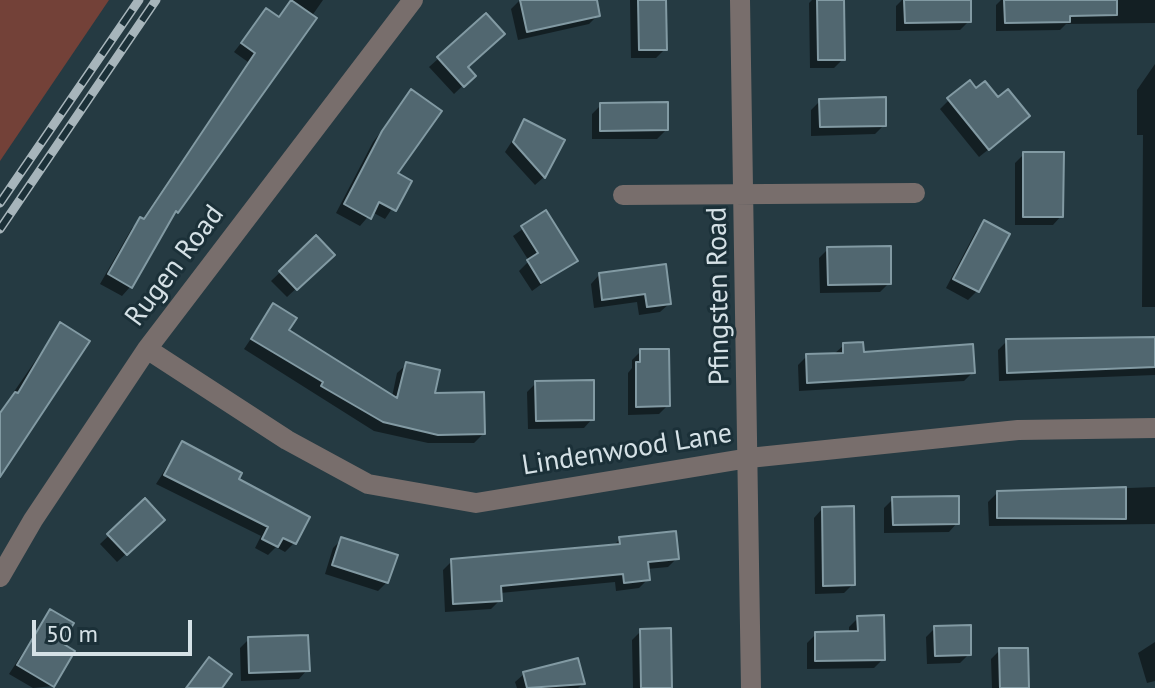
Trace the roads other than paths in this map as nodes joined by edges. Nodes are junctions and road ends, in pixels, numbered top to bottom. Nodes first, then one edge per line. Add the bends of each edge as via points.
1 (413, 0) edge
2 (740, 0) edge
3 (746, 192) junction
4 (915, 193) dead end
5 (623, 195) dead end
6 (147, 349) junction
7 (1155, 428) edge
8 (749, 458) junction
9 (0, 577) edge
10 (751, 688) edge

1 - 6 street, Rugen Road
2 - 3 street, Pfingsten Road
3 - 4 street
3 - 5 street
3 - 8 street, Pfingsten Road
6 - 8 street, Lindenwood Lane via 287,440 368,484 476,503
6 - 9 street, Rugen Road
7 - 8 street, Lindenwood Lane via 1018,430
8 - 10 street, Pfingsten Road

